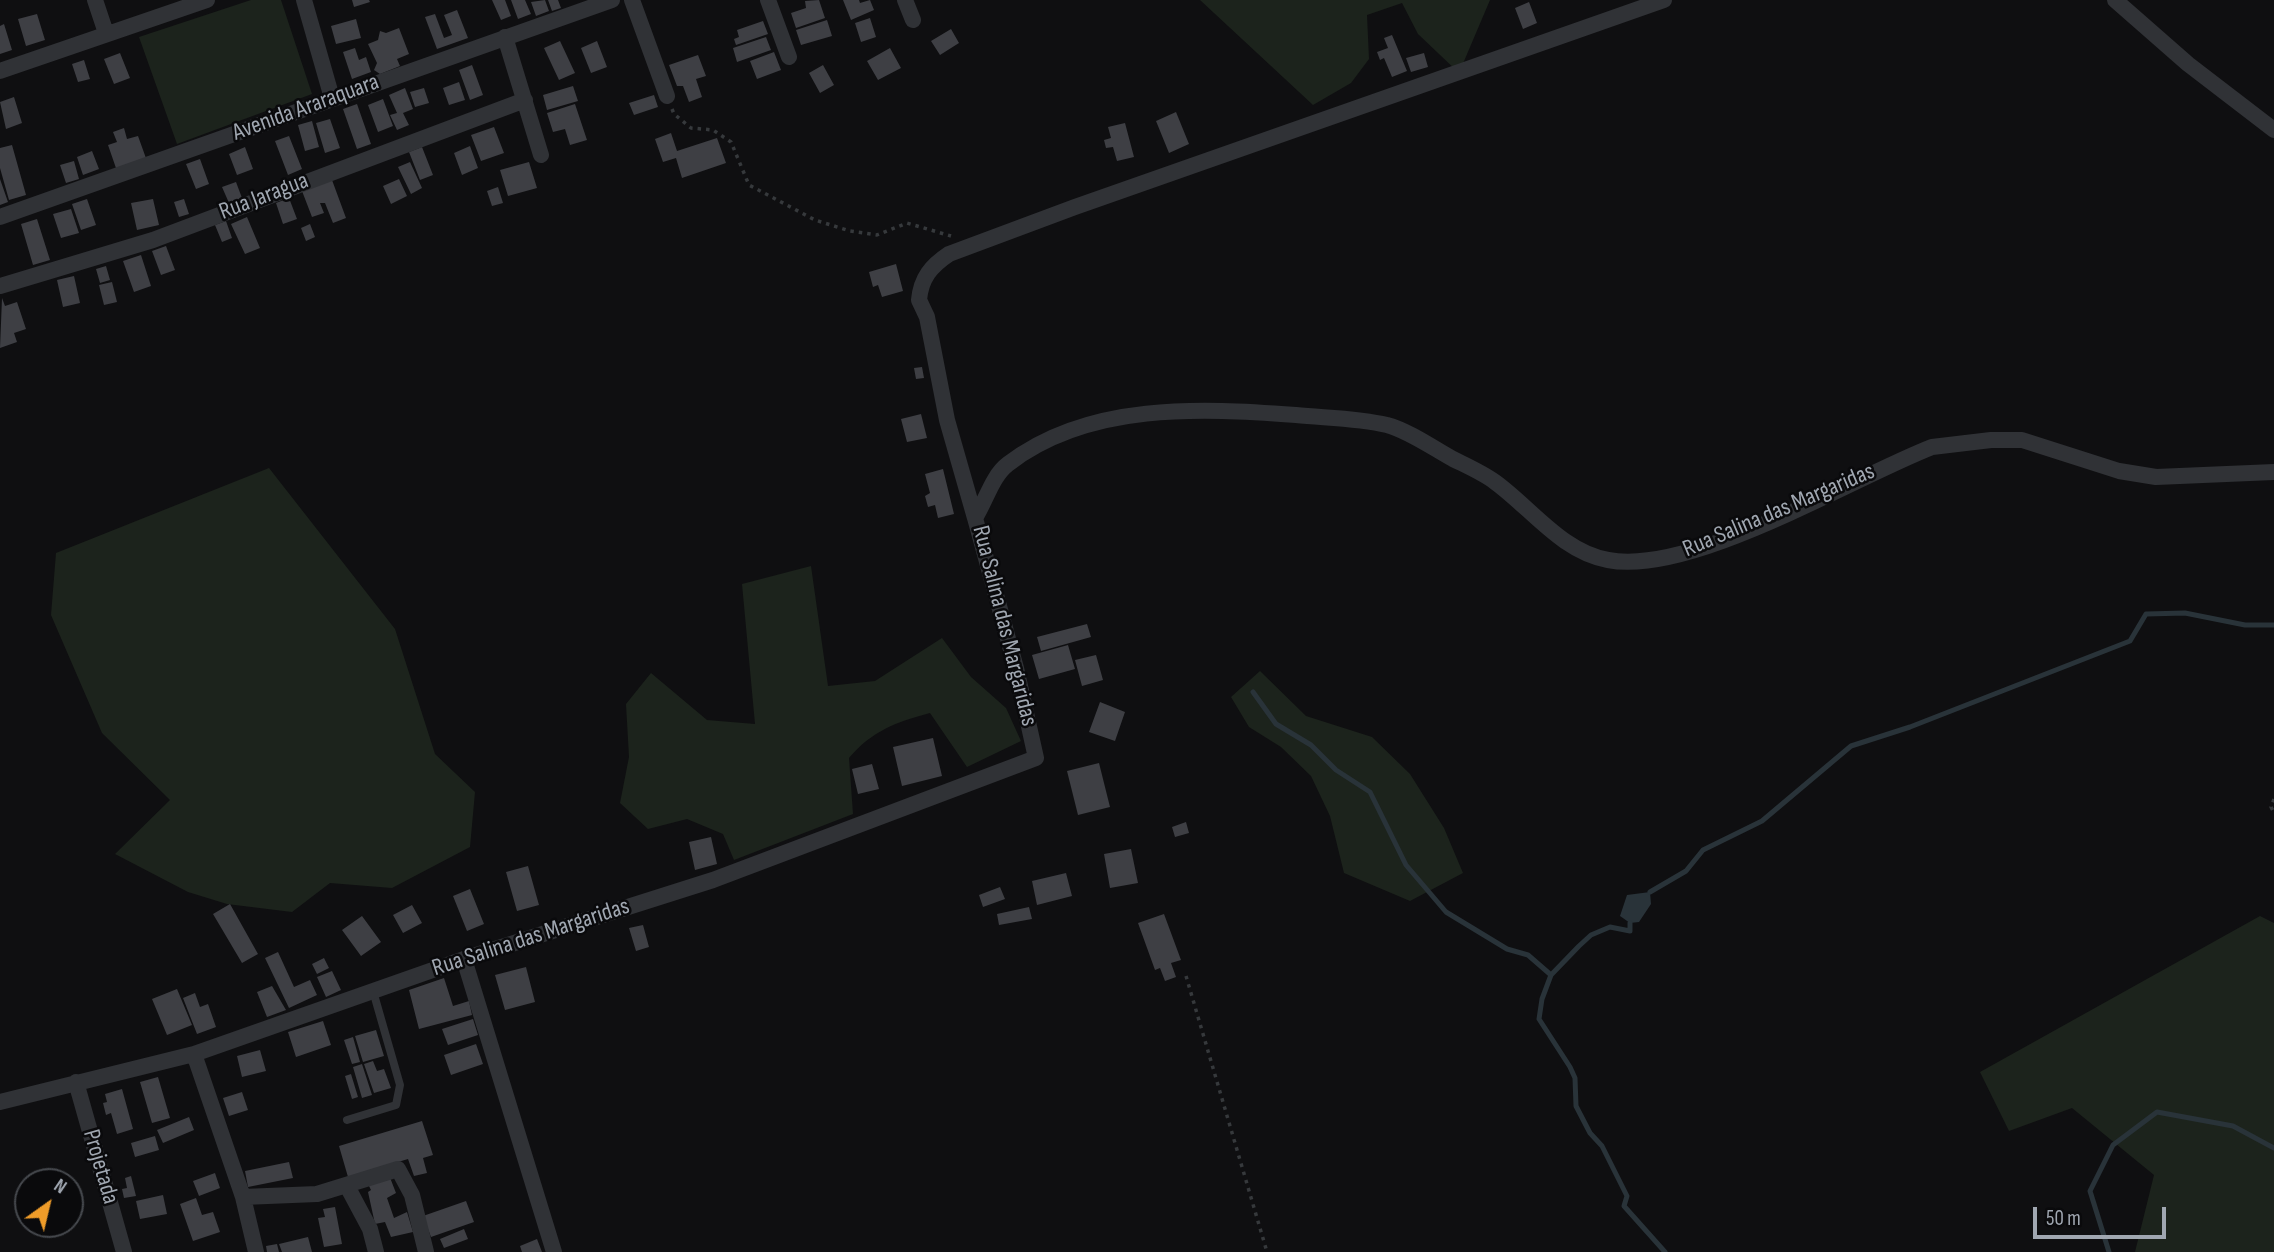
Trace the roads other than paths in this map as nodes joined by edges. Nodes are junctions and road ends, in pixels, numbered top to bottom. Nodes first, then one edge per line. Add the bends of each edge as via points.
1 (95, 0) edge
2 (207, 0) edge
3 (304, 0) edge
4 (612, 0) edge
5 (632, 0) edge
6 (768, 0) edge
7 (905, 0) edge
8 (1664, 0) edge
9 (2115, 0) edge
10 (913, 20) dead end
11 (106, 33) junction
12 (505, 37) junction
13 (789, 57) dead end
14 (0, 71) edge
15 (667, 96) road end
16 (332, 98) junction
17 (525, 100) junction
18 (2274, 130) edge
19 (541, 155) dead end
20 (0, 217) edge
21 (0, 286) edge
22 (2274, 472) edge
23 (975, 518) junction
24 (464, 959) junction
25 (373, 990) junction
26 (194, 1054) junction
27 (75, 1082) junction
28 (0, 1102) edge
29 (347, 1120) dead end
30 (347, 1186) junction
31 (243, 1196) junction
32 (124, 1252) edge
33 (256, 1252) edge
34 (376, 1252) edge
35 (426, 1252) edge
36 (554, 1252) edge

1 - 11 street
2 - 11 street
3 - 16 street
4 - 12 street, Avenida Araraquara
5 - 15 street
6 - 13 street
7 - 10 street
8 - 23 street via 949,254 928,271 919,300 927,317 947,420
9 - 18 street
11 - 14 street
12 - 16 street, Avenida Araraquara
12 - 17 street
16 - 20 street, Avenida Araraquara
17 - 19 street
17 - 21 street, Rua Jaragua via 153,240
22 - 23 street, Rua Salina das Margaridas via 2157,477 2119,471 2022,440 1966,442 1932,447 1899,460 1693,552 1646,562 1620,561 1587,553 1545,527 1494,481 1389,426 1260,413 1183,411 1077,428 1033,448 1006,465
23 - 24 street, Rua Salina das Margaridas via 1036,758 713,880
24 - 25 street, Rua Salina das Margaridas
24 - 36 street
25 - 26 street, Rua Salina das Margaridas
25 - 29 lane via 400,1085 396,1105
26 - 27 street, Rua Salina das Margaridas
26 - 31 street
27 - 28 street, Rua Salina das Margaridas
27 - 32 street, Projetada
30 - 31 street via 289,1197
30 - 34 street via 370,1229
30 - 35 street via 398,1169 412,1195
31 - 33 street

